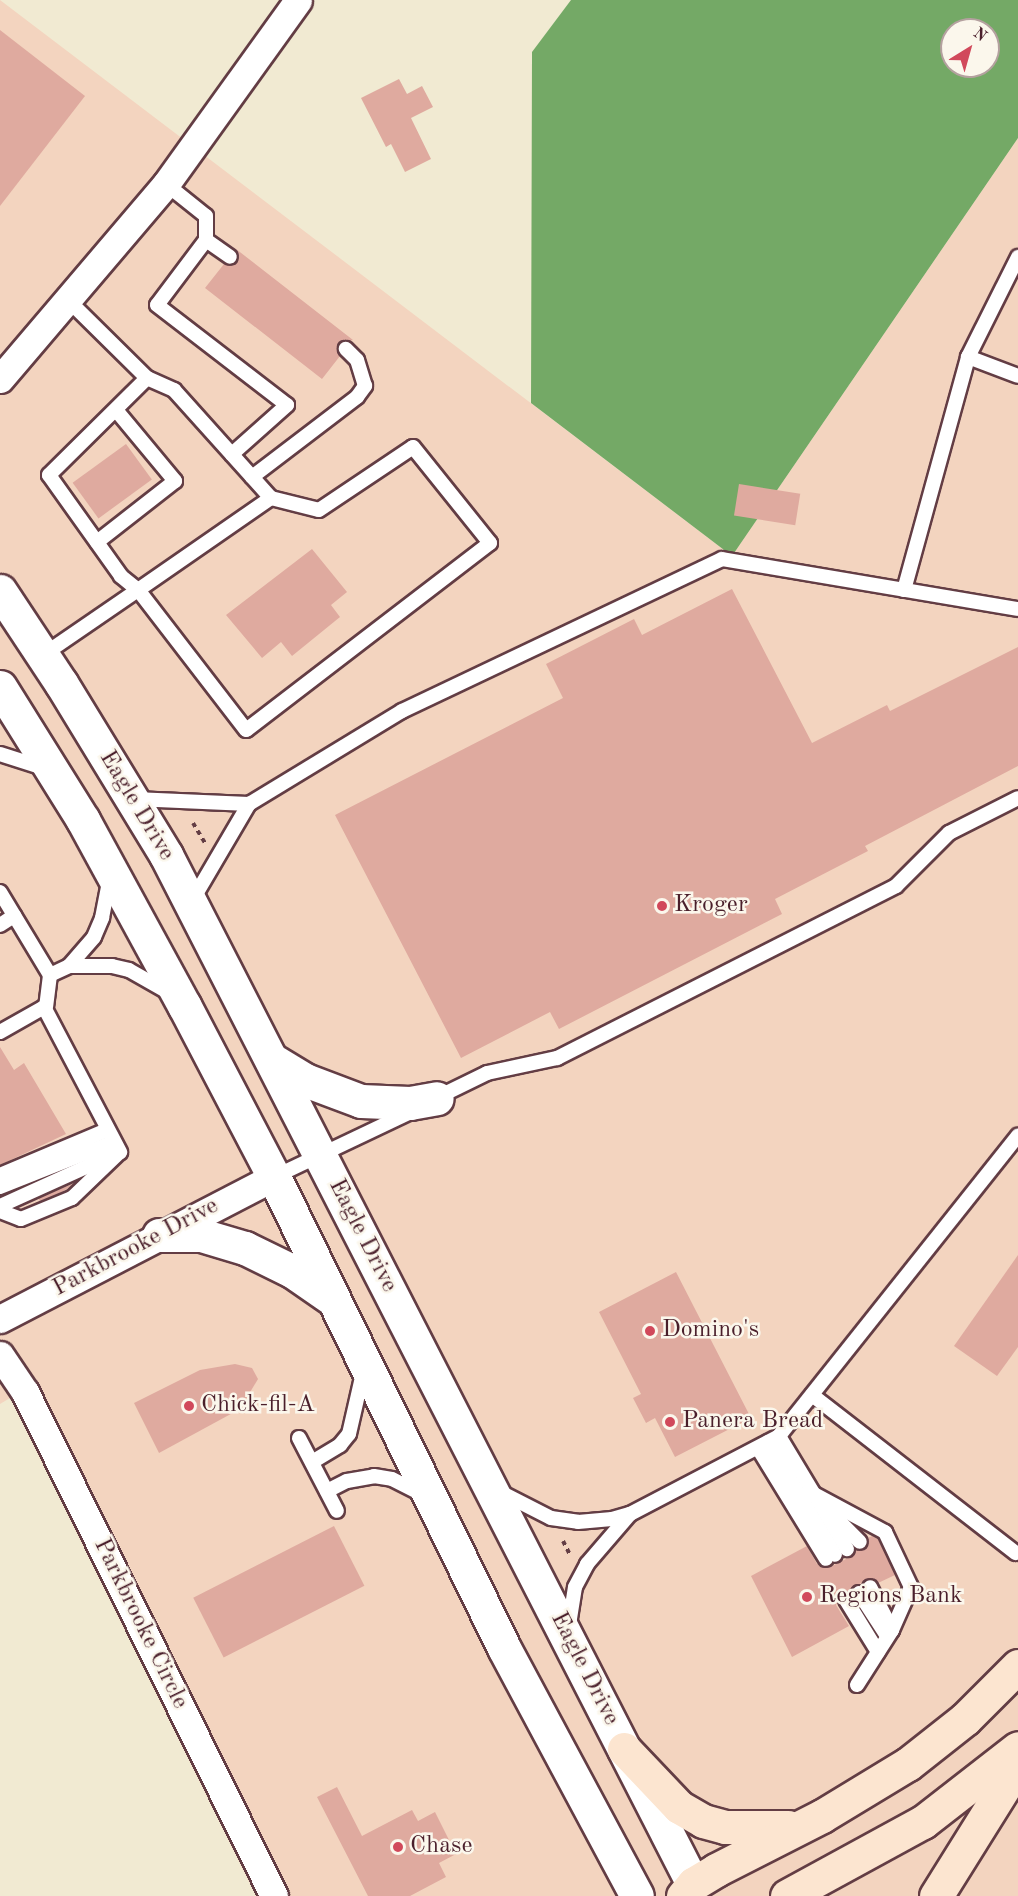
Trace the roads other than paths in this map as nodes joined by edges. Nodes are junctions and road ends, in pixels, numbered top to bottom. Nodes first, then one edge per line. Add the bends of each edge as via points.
1 (298, 0) edge
2 (166, 184) junction
3 (206, 240) junction
4 (230, 257) dead end
5 (1018, 257) edge
6 (68, 300) junction
7 (346, 349) dead end
8 (968, 357) junction
9 (1018, 376) edge
10 (147, 378) junction
11 (0, 379) edge
12 (116, 410) junction
13 (231, 454) junction
14 (252, 477) junction
15 (271, 498) junction
16 (96, 542) junction
17 (138, 590) junction
18 (904, 590) junction
19 (0, 591) edge
20 (1018, 609) edge
21 (43, 655) junction
22 (0, 687) edge
23 (0, 754) edge
24 (54, 772) junction
25 (1018, 798) edge
26 (132, 799) junction
27 (249, 804) junction
28 (111, 868) junction
29 (0, 892) edge
30 (190, 903) junction
31 (14, 916) junction
32 (0, 925) edge
33 (69, 966) junction
34 (50, 975) junction
35 (184, 1005) junction
36 (44, 1007) junction
37 (0, 1032) edge
38 (272, 1060) junction
39 (437, 1098) junction
40 (1018, 1136) edge
41 (113, 1141) junction
42 (320, 1156) junction
43 (0, 1175) edge
44 (274, 1177) junction
45 (0, 1187) edge
46 (0, 1206) edge
47 (0, 1211) edge
48 (159, 1235) junction
49 (333, 1299) junction
50 (0, 1319) edge
51 (0, 1354) edge
52 (365, 1366) junction
53 (812, 1395) junction
54 (299, 1438) dead end
55 (768, 1442) junction
56 (312, 1462) junction
57 (490, 1485) junction
58 (327, 1491) junction
59 (812, 1493) junction
60 (431, 1501) junction
61 (338, 1511) dead end
62 (630, 1514) junction
63 (860, 1542) dead end
64 (1017, 1554) edge
65 (846, 1600) dead end
66 (890, 1634) junction
67 (569, 1639) junction
68 (878, 1652) junction
69 (1018, 1666) edge
70 (857, 1685) dead end
71 (1018, 1748) edge
72 (624, 1749) junction
73 (1018, 1765) edge
74 (801, 1826) junction
75 (692, 1892) edge
76 (274, 1896) edge
77 (637, 1896) edge
78 (787, 1896) edge
79 (936, 1896) edge

1 - 2 street
2 - 3 lane via 206,216
2 - 6 street
3 - 4 lane
3 - 13 lane via 157,305 287,405
5 - 8 lane
6 - 10 lane
6 - 11 street
7 - 14 lane via 361,367 365,386
8 - 9 lane
8 - 18 lane
10 - 12 lane
10 - 13 lane via 174,390
12 - 16 lane via 48,475
12 - 16 lane via 175,481
13 - 14 lane
14 - 15 lane
15 - 17 lane
15 - 17 lane via 319,510 413,447 490,543 246,730
16 - 17 lane via 121,576
17 - 21 lane
18 - 20 lane
18 - 27 lane via 722,559 402,711
19 - 21 street, Eagle Drive
21 - 26 street, Eagle Drive
22 - 24 street
23 - 24 lane
24 - 28 street
25 - 39 lane via 948,833 896,885 557,1058 487,1072
26 - 27 lane
26 - 30 street, Eagle Drive
27 - 30 lane
28 - 33 lane via 102,918 94,937
28 - 35 street
29 - 31 lane
30 - 38 street, Eagle Drive
31 - 32 lane
31 - 34 lane
33 - 34 lane
33 - 35 lane via 129,970 154,982
34 - 36 lane
35 - 44 street
36 - 37 lane
36 - 41 lane
38 - 39 street via 305,1080 361,1101 410,1103
38 - 42 street, Eagle Drive
39 - 42 lane
40 - 53 lane
41 - 43 lane
41 - 45 lane
41 - 46 lane
41 - 47 lane via 72,1198 21,1219
42 - 44 lane
42 - 57 street, Eagle Drive
44 - 48 street, Parkbrooke Drive
44 - 49 street
48 - 49 street via 201,1235 245,1248 292,1271
48 - 50 street, Parkbrooke Drive
49 - 52 street
51 - 76 street, Parkbrooke Circle via 30,1402
52 - 56 lane via 349,1434 340,1445
52 - 60 street
53 - 55 lane
53 - 64 lane
54 - 56 lane
55 - 59 lane
55 - 59 lane via 836,1554
55 - 62 lane
56 - 58 lane
57 - 62 lane via 525,1508 560,1520 596,1522
57 - 67 street, Eagle Drive
58 - 60 lane via 347,1480 374,1476 403,1484
58 - 61 lane
59 - 63 lane
59 - 66 lane via 885,1532 911,1587
60 - 77 street via 508,1656
62 - 67 lane via 606,1539 580,1577 569,1611
65 - 68 lane
66 - 66 lane via 870,1588
66 - 68 lane
67 - 72 street, Eagle Drive
68 - 70 lane
69 - 74 main road via 965,1719 908,1764
71 - 78 main road via 923,1822
72 - 74 main road via 679,1807 703,1821 751,1829
72 - 75 street, Eagle Drive
73 - 79 main road
74 - 75 main road

